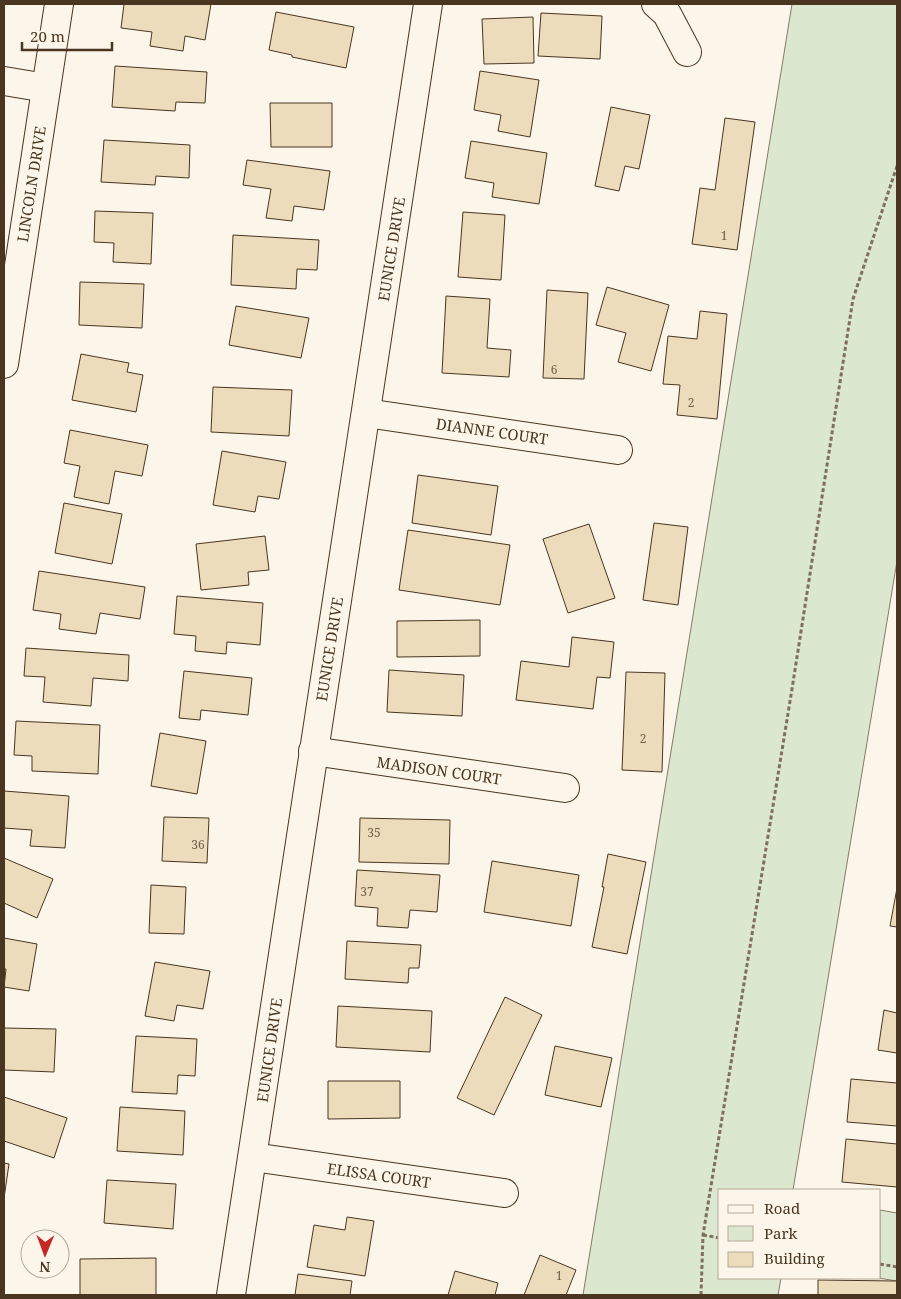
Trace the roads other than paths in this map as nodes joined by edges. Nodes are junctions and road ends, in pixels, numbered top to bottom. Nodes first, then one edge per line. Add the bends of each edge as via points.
1 (59, 4) edge
2 (428, 4) edge
3 (656, 4) edge
4 (686, 52) dead end
5 (4, 80) edge
6 (46, 88) junction
7 (4, 364) edge
8 (366, 413) junction
9 (618, 450) dead end
10 (313, 752) junction
11 (565, 788) dead end
12 (253, 1157) junction
13 (504, 1194) dead end
14 (231, 1295) edge

1 - 6 street, LINCOLN DRIVE
2 - 8 street, EUNICE DRIVE
3 - 4 street via 668,14
5 - 6 street
6 - 7 street, LINCOLN DRIVE
8 - 9 street, DIANNE COURT
8 - 10 street, EUNICE DRIVE
10 - 11 street, MADISON COURT
10 - 12 street, EUNICE DRIVE
12 - 13 street, ELISSA COURT
12 - 14 street, EUNICE DRIVE

